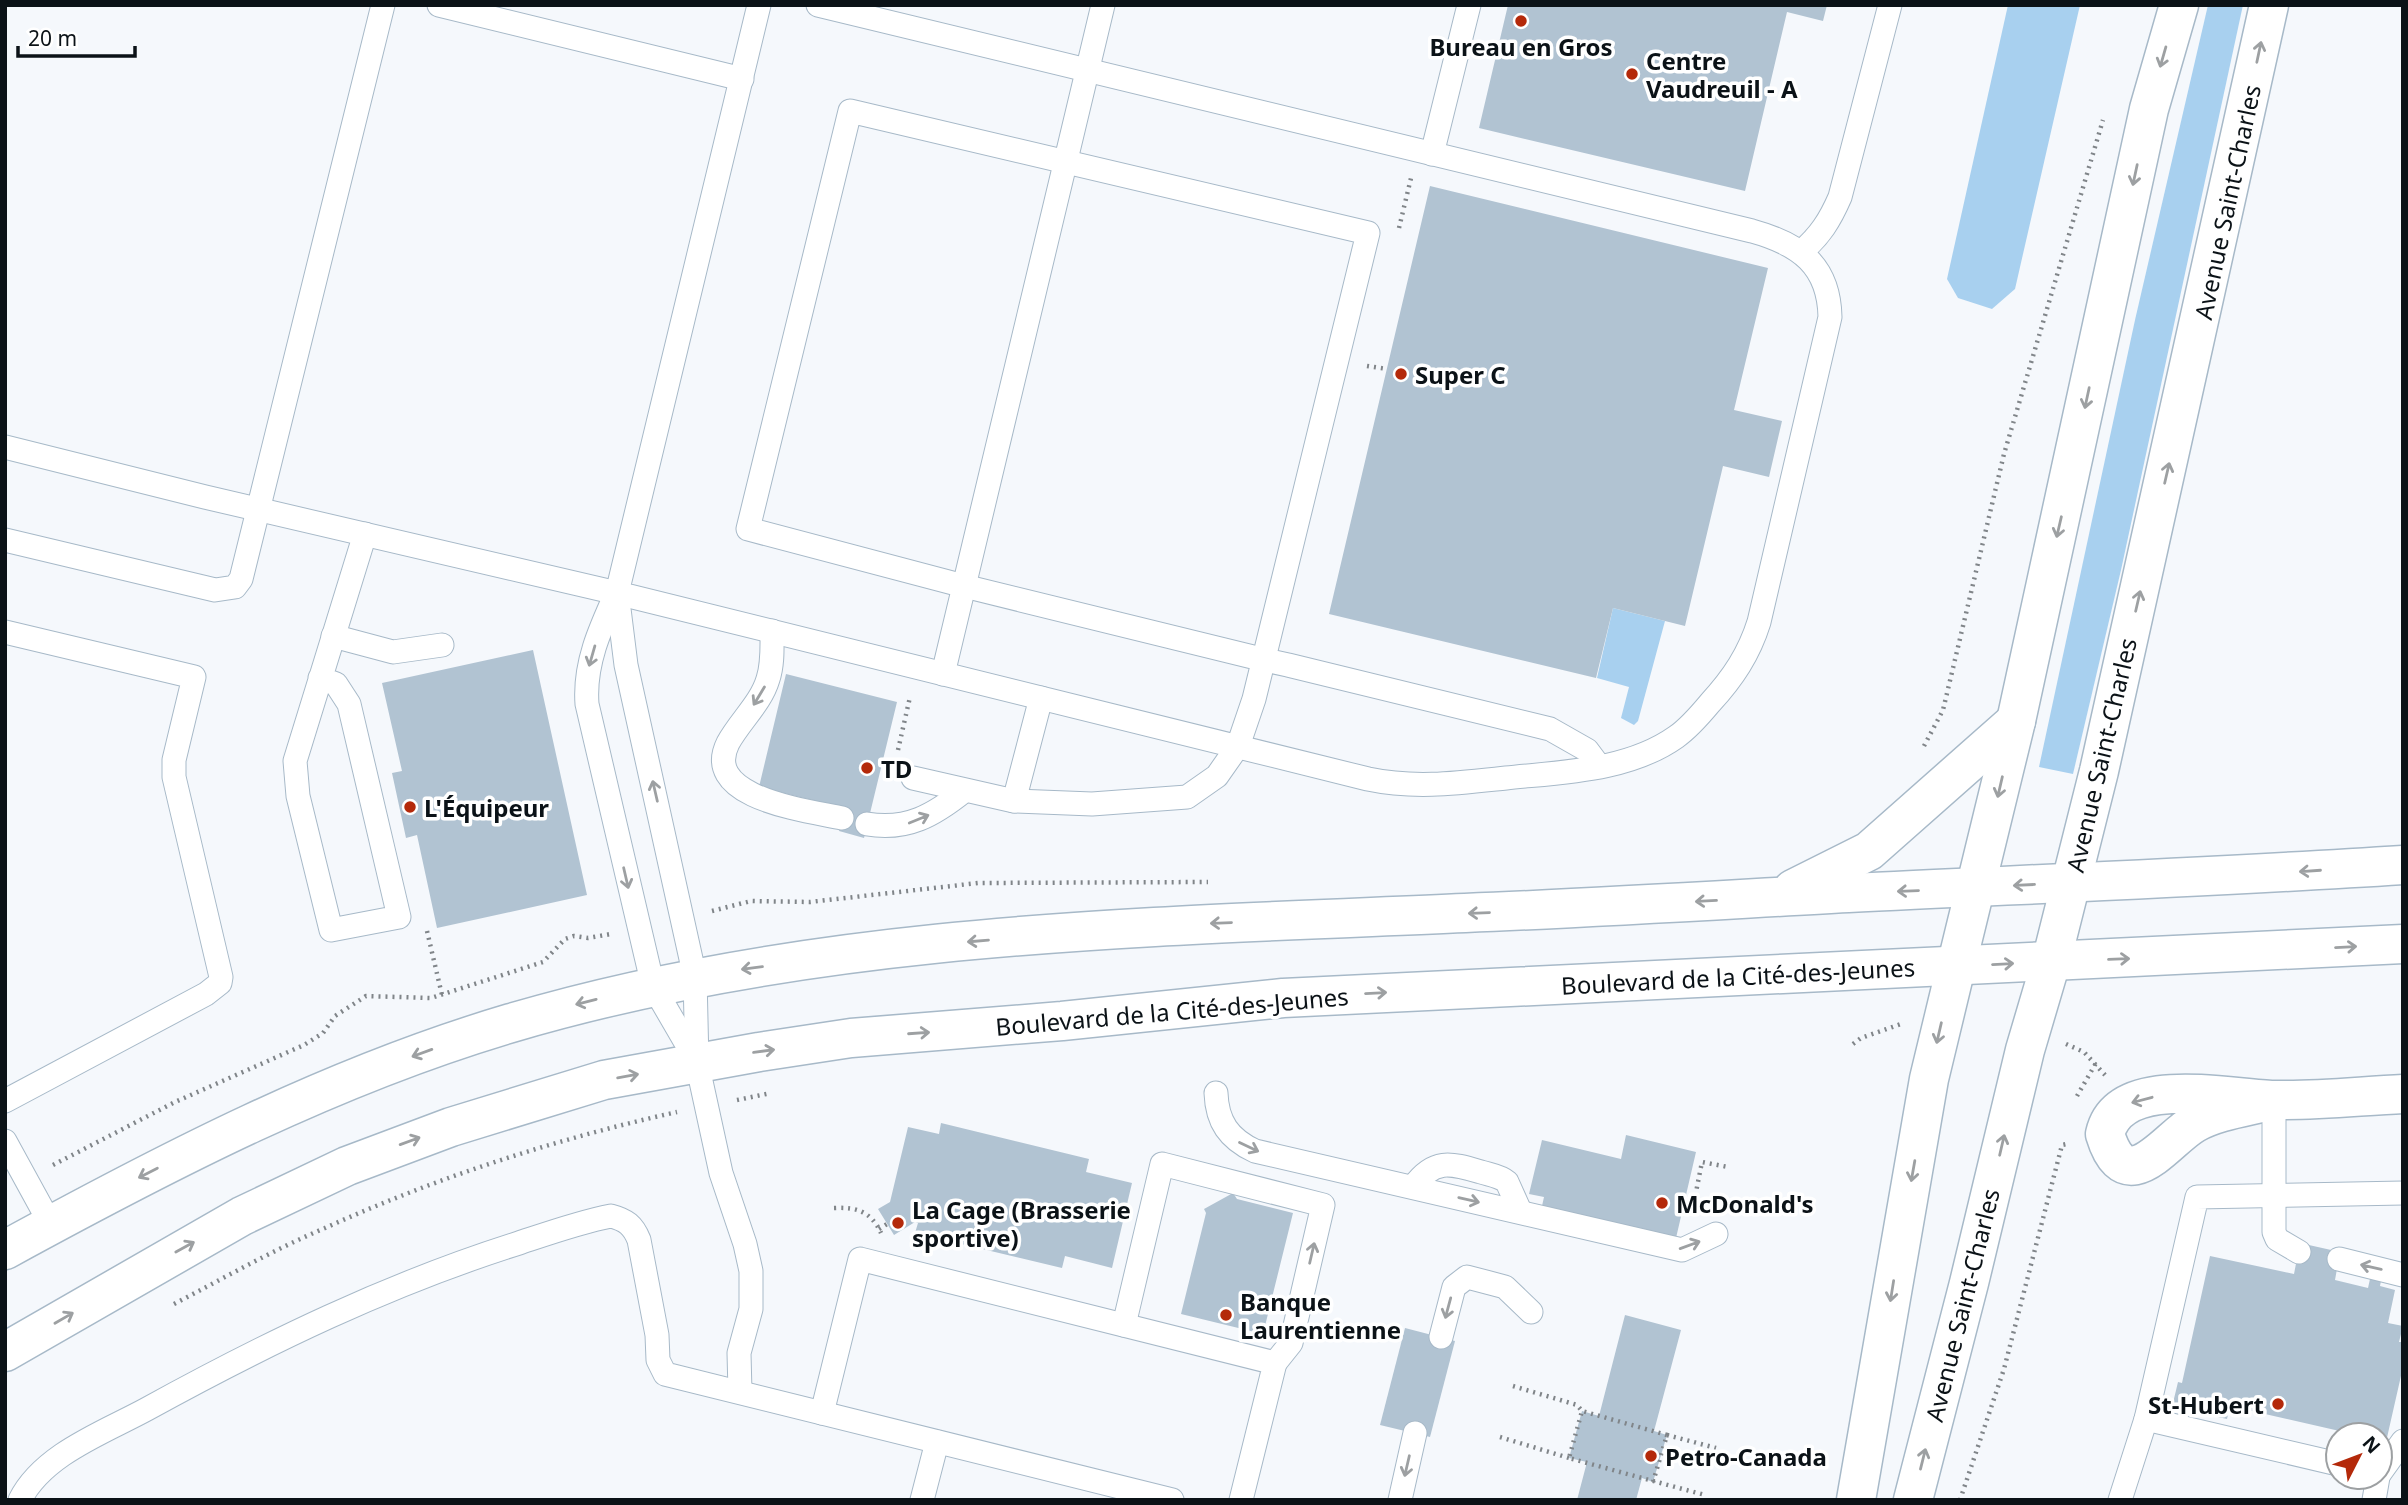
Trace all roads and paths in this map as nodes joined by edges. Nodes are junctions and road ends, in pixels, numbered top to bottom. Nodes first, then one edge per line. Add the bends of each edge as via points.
1 (383, 5) edge
2 (439, 5) edge
3 (759, 5) edge
4 (818, 5) edge
5 (1103, 5) edge
6 (1469, 5) edge
7 (1890, 5) edge
8 (2179, 5) edge
9 (2269, 5) edge
10 (1087, 70) junction
11 (742, 79) junction
12 (2107, 109) dead end
13 (1432, 154) junction
14 (1065, 162) junction
15 (1801, 252) junction
16 (1367, 366) dead end
17 (1387, 369) dead end
18 (5, 447) edge
19 (259, 510) junction
20 (365, 534) junction
21 (5, 540) edge
22 (964, 586) junction
23 (617, 593) junction
24 (772, 631) junction
25 (5, 632) edge
26 (333, 636) junction
27 (442, 645) dead end
28 (1265, 660) junction
29 (943, 674) junction
30 (320, 678) junction
31 (1041, 698) junction
32 (2016, 721) junction
33 (1238, 746) junction
34 (1920, 752) dead end
35 (1599, 766) junction
36 (912, 778) dead end
37 (964, 791) junction
38 (1014, 801) junction
39 (842, 818) dead end
40 (867, 824) dead end
41 (2403, 865) edge
42 (1215, 882) dead end
43 (2071, 882) junction
44 (1977, 887) junction
45 (1774, 897) junction
46 (717, 910) dead end
47 (609, 935) dead end
48 (2403, 944) edge
49 (2051, 962) junction
50 (1956, 967) junction
51 (695, 977) junction
52 (653, 986) junction
53 (697, 1063) junction
54 (771, 1093) dead end
55 (1216, 1093) dead end
56 (2403, 1094) edge
57 (2274, 1100) junction
58 (5, 1101) edge
59 (707, 1106) junction
60 (2105, 1134) junction
61 (5, 1142) edge
62 (51, 1167) dead end
63 (1728, 1167) dead end
64 (2403, 1193) edge
65 (2274, 1196) junction
66 (1684, 1205) dead end
67 (834, 1208) dead end
68 (887, 1224) dead end
69 (51, 1225) junction
70 (879, 1229) junction
71 (1716, 1234) dead end
72 (882, 1237) dead end
73 (5, 1250) edge
74 (2298, 1252) dead end
75 (2339, 1259) dead end
76 (2403, 1275) edge
77 (166, 1308) dead end
78 (1531, 1312) dead end
79 (1124, 1325) junction
80 (1441, 1337) dead end
81 (5, 1352) edge
82 (1275, 1363) junction
83 (1513, 1386) dead end
84 (740, 1392) junction
85 (1582, 1411) junction
86 (822, 1413) junction
87 (2146, 1419) junction
88 (1415, 1433) dead end
89 (1667, 1435) junction
90 (1500, 1437) dead end
91 (937, 1442) junction
92 (1716, 1448) dead end
93 (1569, 1458) junction
94 (2324, 1461) edge
95 (1653, 1482) junction
96 (1705, 1495) dead end
97 (20, 1500) edge
98 (922, 1500) edge
99 (1172, 1500) edge
100 (1241, 1500) edge
101 (1399, 1500) edge
102 (1856, 1500) edge
103 (1913, 1500) edge
104 (1960, 1500) edge
105 (2120, 1500) edge

1 - 19 lane
2 - 11 lane
3 - 11 lane
4 - 10 lane
5 - 10 lane
6 - 13 lane
7 - 15 lane via 1840,197 1829,222
8 -> 32 main road via 2149,108
43 -> 9 main road, Avenue Saint-Charles
10 - 13 lane
10 - 14 lane
11 - 23 lane
12 - 34 path via 2004,454 1942,710
13 - 15 lane via 1752,231
14 - 22 lane
14 - 22 lane via 850,111 748,529
14 - 28 lane via 1368,233
15 - 35 lane via 1825,280 1830,317 1753,642 1723,690 1678,736 1642,756
16 - 17 path
18 - 19 lane
19 - 20 lane
19 - 21 lane via 242,579 224,590
20 - 23 lane
20 - 26 lane
22 - 28 lane
22 - 29 lane
23 - 24 lane
51 -> 23 lane via 626,666
23 -> 52 lane via 594,649 587,704
24 - 29 lane
24 -> 39 lane via 768,681 726,746 727,770 751,796
25 - 58 lane via 194,677 174,777 221,977 206,994
26 - 27 lane via 393,652
26 - 30 lane
28 - 33 lane
28 - 35 lane via 1550,729 1587,750
29 - 31 lane
30 - 30 lane via 294,772 331,930 400,917 349,704 336,684
31 - 33 lane
31 - 38 lane
32 -> 44 main road
32 - 45 main road via 1869,851
33 - 35 lane via 1412,787
33 - 38 lane via 1217,776 1187,797 1092,804
36 - 37 lane
37 - 38 lane
40 -> 37 lane via 892,826 919,820
41 -> 43 main road
42 - 46 path via 978,883 810,902 751,901
43 -> 44 main road
43 - 49 main road, Avenue Saint-Charles
44 -> 45 main road
44 - 50 main road
45 -> 51 main road via 1129,929 880,951
47 - 62 path via 565,939 543,962 431,998 366,996 335,1016 323,1033 304,1045 175,1102
49 -> 48 main road, Boulevard de la Cité-des-Jeunes
50 -> 49 main road, Boulevard de la Cité-des-Jeunes
103 -> 49 main road, Avenue Saint-Charles
53 -> 50 main road, Boulevard de la Cité-des-Jeunes via 851,1038 1062,1021 1230,1001
50 -> 102 main road via 1929,1079
51 - 52 main road
51 - 53 lane
52 - 53 lane
52 -> 69 main road via 509,1023 355,1078 209,1142
53 - 59 lane
81 -> 53 main road, Boulevard de la Cité-des-Jeunes via 242,1216 347,1166 451,1126 592,1084
54 - 59 path
55 -> 71 lane via 1221,1123 1248,1148 1682,1250
56 - 57 main road
57 -> 60 main road via 2210,1094 2148,1097 2112,1114
57 - 60 main road via 2193,1123 2144,1164 2123,1161
57 - 65 lane
59 - 77 path via 634,1120 530,1149 432,1184 324,1228
59 - 84 lane via 721,1173 751,1271 751,1310 739,1353
60 - 104 path, Avenue Saint-Charles via 2062,1145 2004,1369
61 - 69 lane
63 - 66 path via 1702,1162 1693,1207
64 - 65 lane
65 - 74 lane via 2277,1239
65 - 87 lane via 2197,1197
67 - 70 path via 854,1207
68 - 70 path
69 - 73 main road
70 - 72 path
76 -> 75 lane
78 -> 80 lane via 1505,1287 1467,1277 1454,1287
79 - 82 lane
82 -> 79 lane via 1290,1343 1323,1205 1163,1164
79 - 86 lane via 860,1259
82 - 100 lane
83 - 85 path via 1577,1405
84 - 86 lane
84 - 97 lane via 673,1377 659,1367 639,1240 625,1220 611,1216 472,1258 285,1337 81,1445 41,1473
85 - 89 path
85 - 93 path
86 - 91 lane
87 - 94 lane
87 - 105 lane
88 -> 101 lane
89 - 92 path
89 - 95 path
90 - 93 path
91 - 98 lane
91 - 99 lane
93 - 95 path
95 - 96 path

